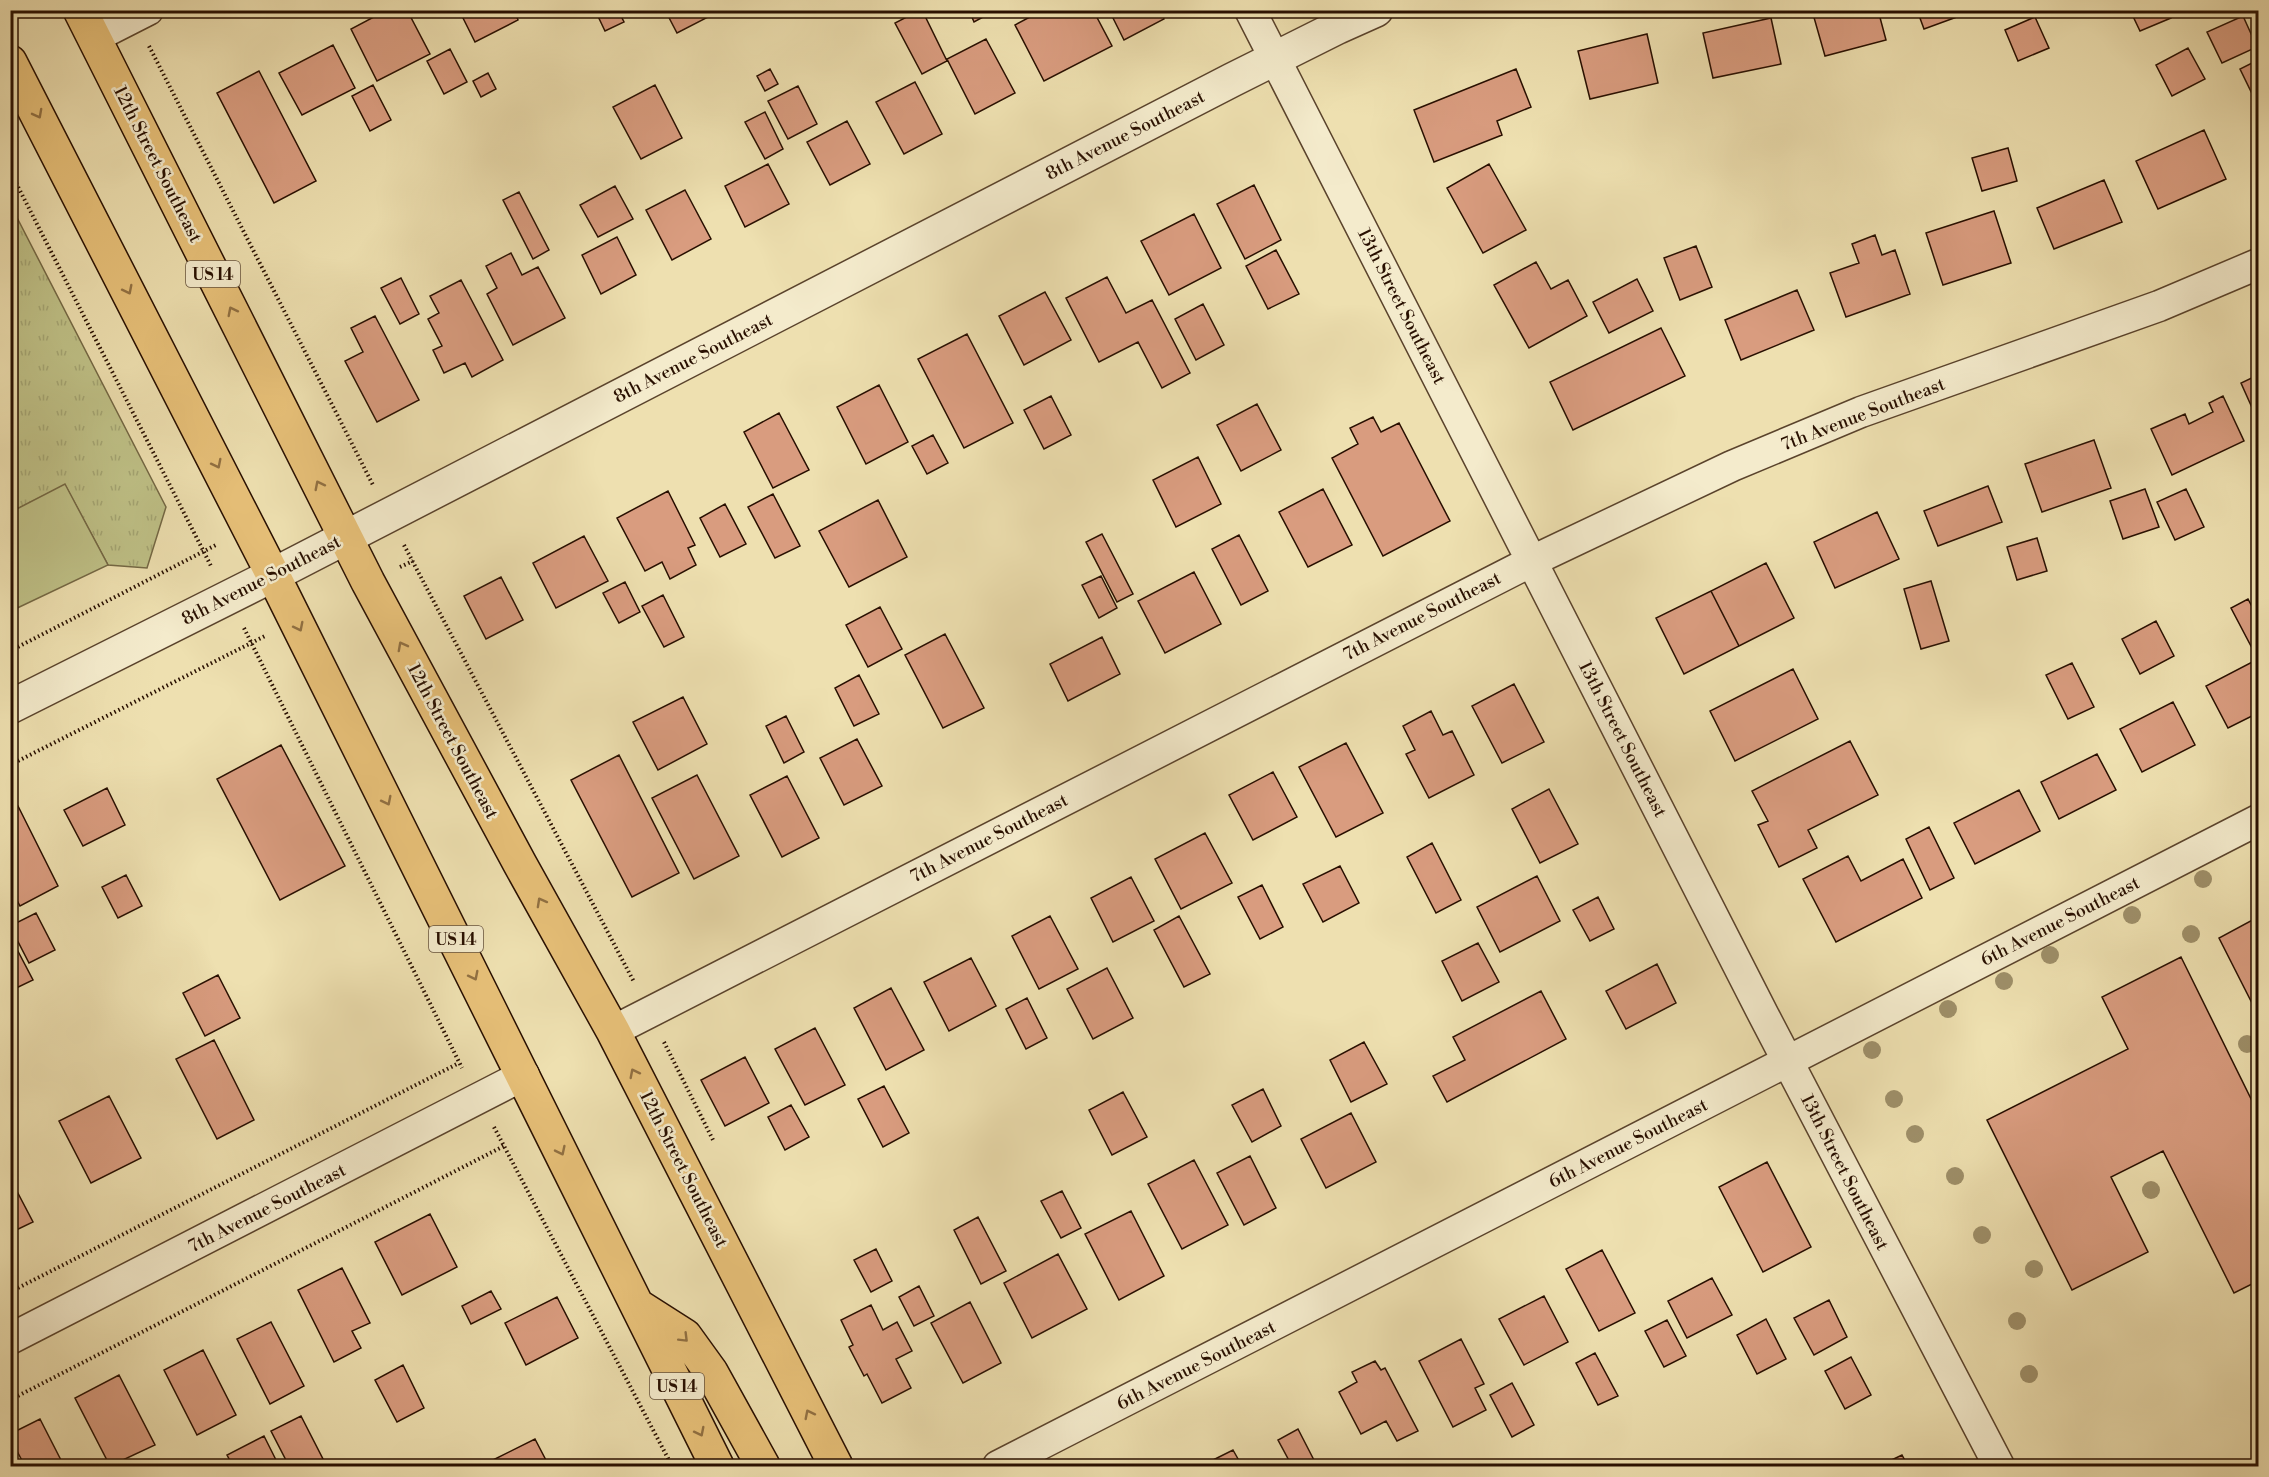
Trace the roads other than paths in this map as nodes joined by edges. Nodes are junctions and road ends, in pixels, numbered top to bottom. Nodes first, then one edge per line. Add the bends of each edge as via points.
1 (148, 10) edge
2 (1250, 10) edge
3 (1376, 10) edge
4 (87, 24) edge
5 (1275, 58) junction
6 (10, 62) edge
7 (2259, 264) edge
8 (346, 537) junction
9 (1532, 561) junction
10 (273, 575) junction
11 (10, 707) edge
12 (2259, 820) edge
13 (613, 1031) junction
14 (1788, 1061) junction
15 (524, 1075) junction
16 (636, 1305) junction
17 (10, 1339) edge
18 (717, 1467) edge
19 (763, 1467) edge
20 (836, 1467) edge
21 (998, 1467) edge
22 (1998, 1467) edge

1 - 4 street
2 - 5 street, 13th Street Southeast
3 - 5 street, 8th Avenue Southeast
8 -> 4 main road, 12th Street Southeast / US 14
5 - 8 street, 8th Avenue Southeast
5 - 9 street, 13th Street Southeast
6 -> 10 main road, US 14
7 - 9 street, 7th Avenue Southeast via 2159,306 1861,412 1732,466
8 - 10 street, 8th Avenue Southeast
13 -> 8 main road, 12th Street Southeast / US 14 via 519,864
9 - 13 street, 7th Avenue Southeast
9 - 14 street, 13th Street Southeast
10 - 11 street, 8th Avenue Southeast
10 -> 15 main road, US 14
12 - 14 street, 6th Avenue Southeast
20 -> 13 main road, 12th Street Southeast / US 14
14 - 21 street, 6th Avenue Southeast
14 - 22 street, 13th Street Southeast
15 -> 16 main road, US 14
15 - 17 street, 7th Avenue Southeast
16 -> 18 main road, US 14
16 -> 19 main road via 685,1336 711,1372

